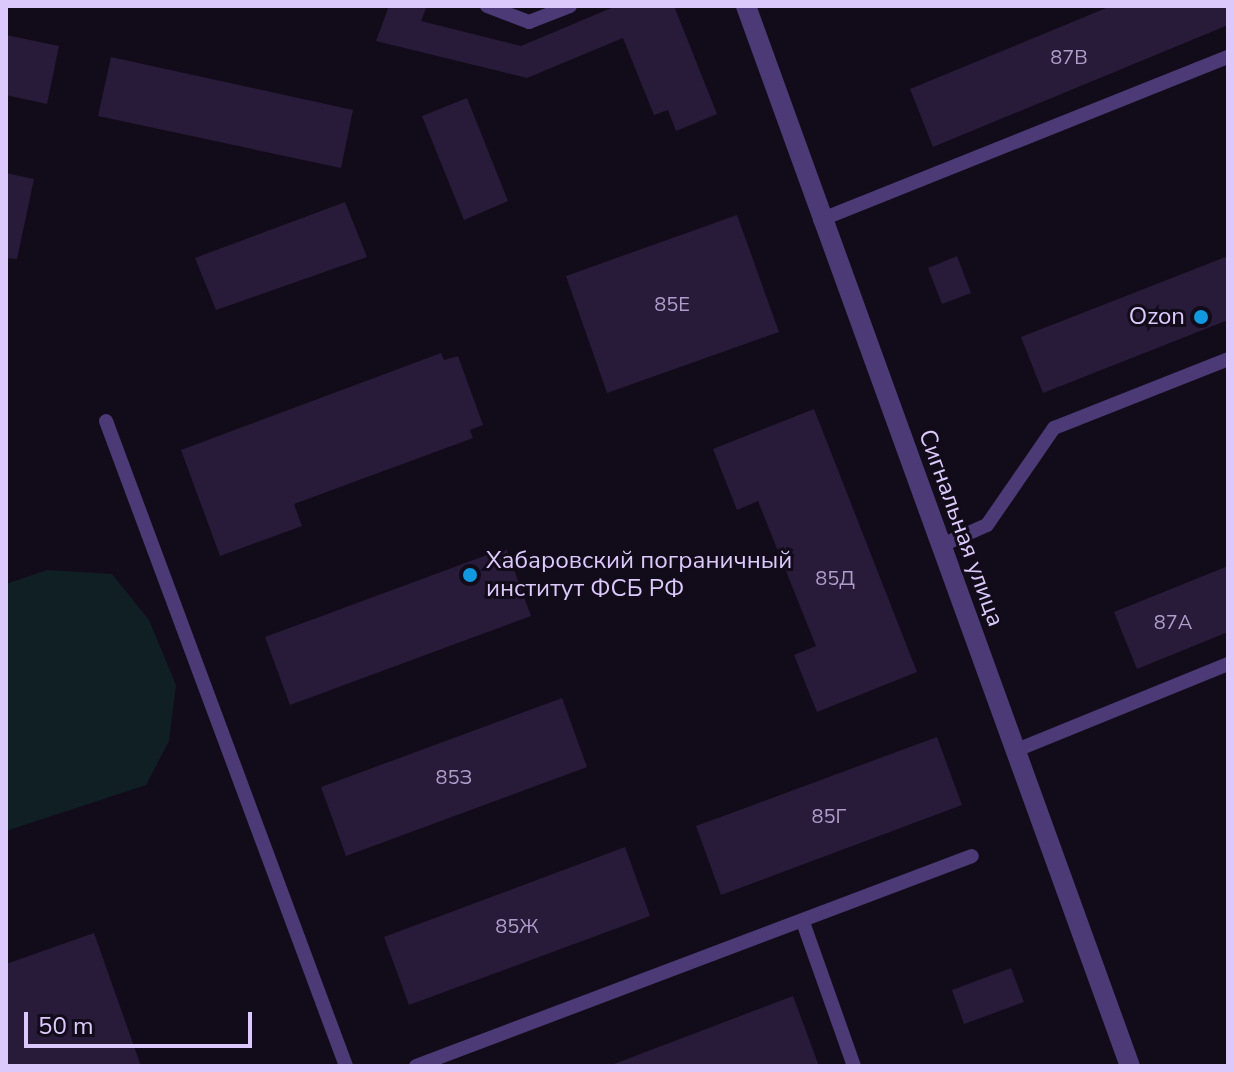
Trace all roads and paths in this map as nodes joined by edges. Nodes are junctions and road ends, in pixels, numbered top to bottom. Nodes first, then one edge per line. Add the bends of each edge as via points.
1 (487, 6) edge
2 (570, 6) edge
3 (746, 6) edge
4 (1228, 57) edge
5 (820, 220) junction
6 (1228, 359) edge
7 (106, 421) dead end
8 (940, 546) junction
9 (1228, 664) edge
10 (1014, 751) junction
11 (972, 856) dead end
12 (804, 925) junction
13 (346, 1066) edge
14 (416, 1066) edge
15 (854, 1066) edge
16 (1130, 1066) edge

1 - 2 lane via 529,22
3 - 5 street, Сигнальная улица
4 - 5 lane
5 - 8 street, Сигнальная улица
6 - 8 lane via 1054,428 987,525
7 - 13 lane
8 - 10 street, Сигнальная улица
9 - 10 lane
10 - 16 street, Сигнальная улица
11 - 12 lane
12 - 14 lane
12 - 15 lane

